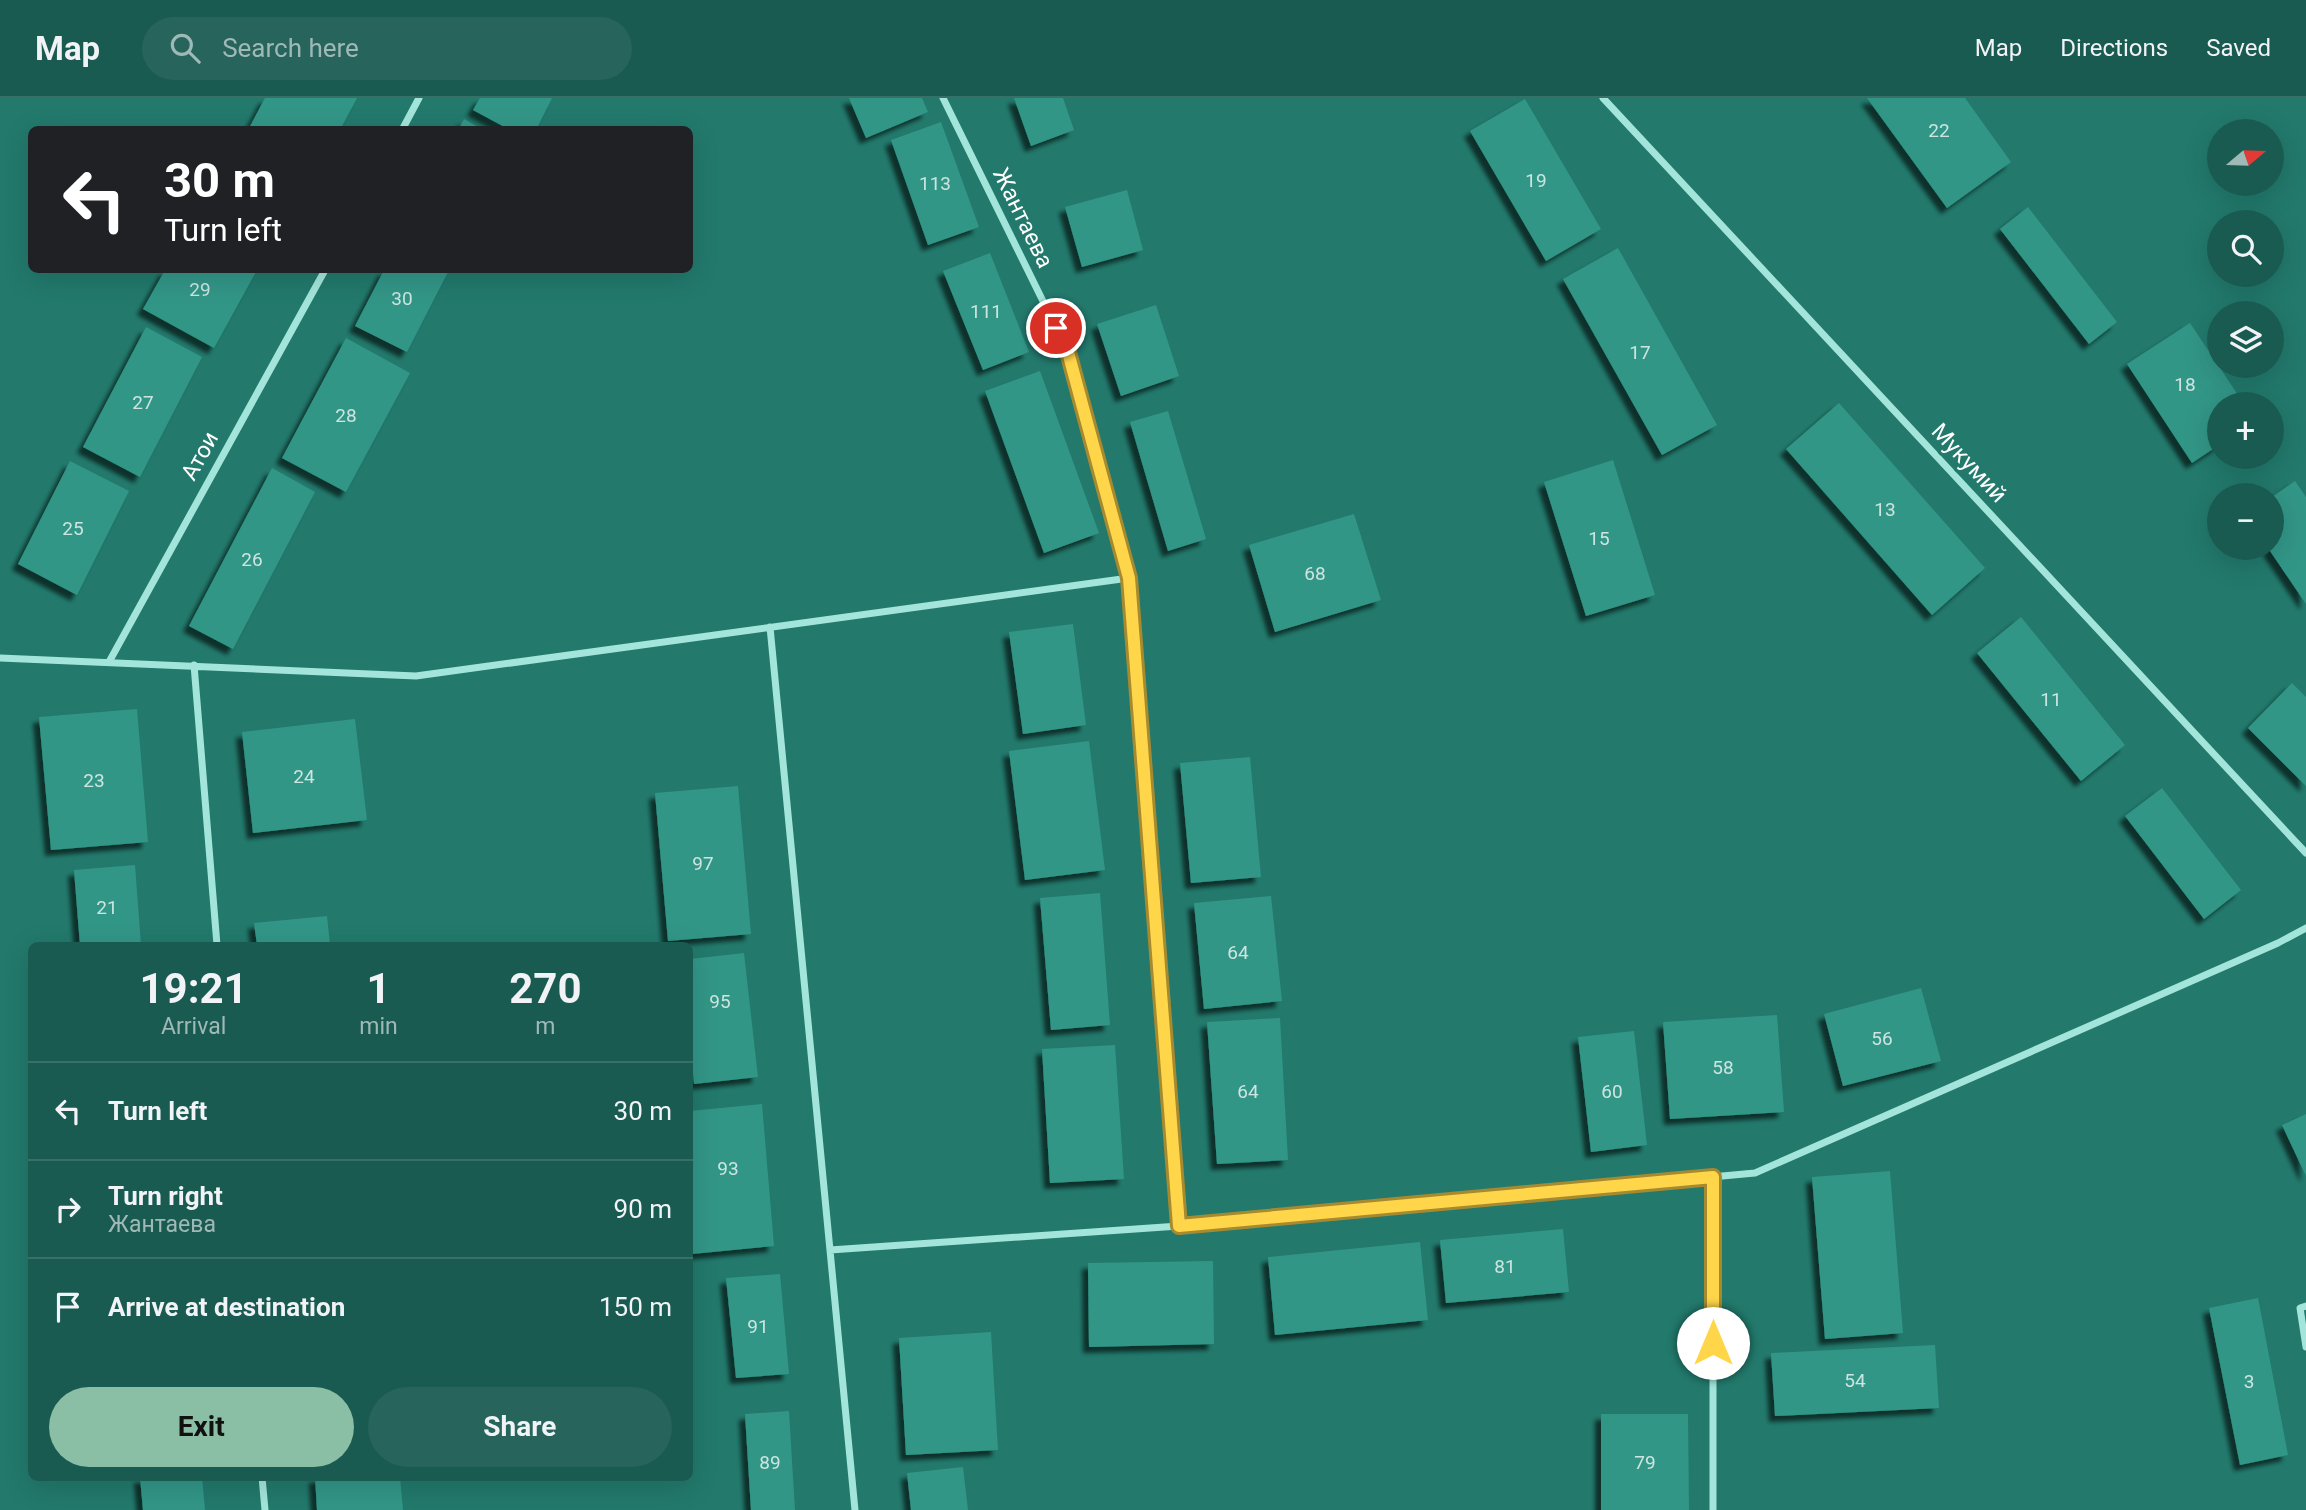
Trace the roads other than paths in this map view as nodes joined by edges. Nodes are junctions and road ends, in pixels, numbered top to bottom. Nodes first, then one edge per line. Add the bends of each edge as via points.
1 (419, 98) edge
2 (943, 98) edge
3 (1603, 98) edge
4 (404, 126) edge
5 (323, 273) edge
6 (1129, 578) junction
7 (770, 627) junction
8 (0, 658) edge
9 (109, 662) junction
10 (194, 665) junction
11 (2306, 853) edge
12 (2306, 928) edge
13 (217, 942) edge
14 (1713, 1177) junction
15 (1179, 1226) junction
16 (830, 1250) junction
17 (2306, 1306) edge
18 (2306, 1347) edge
19 (262, 1481) edge
20 (265, 1510) edge
21 (855, 1510) edge
22 (1713, 1510) edge

1 - 4 street
2 - 6 street, Жантаева via 1068,352
3 - 11 street, Мукумий
5 - 9 street, Атои
6 - 7 street
6 - 15 street, Жантаева
7 - 10 street via 416,676
7 - 16 street
8 - 9 street
9 - 10 street
10 - 13 street
12 - 14 street via 1755,1172
14 - 15 street
14 - 22 street
15 - 16 street
16 - 21 street
17 - 18 street via 2300,1308
19 - 20 street

